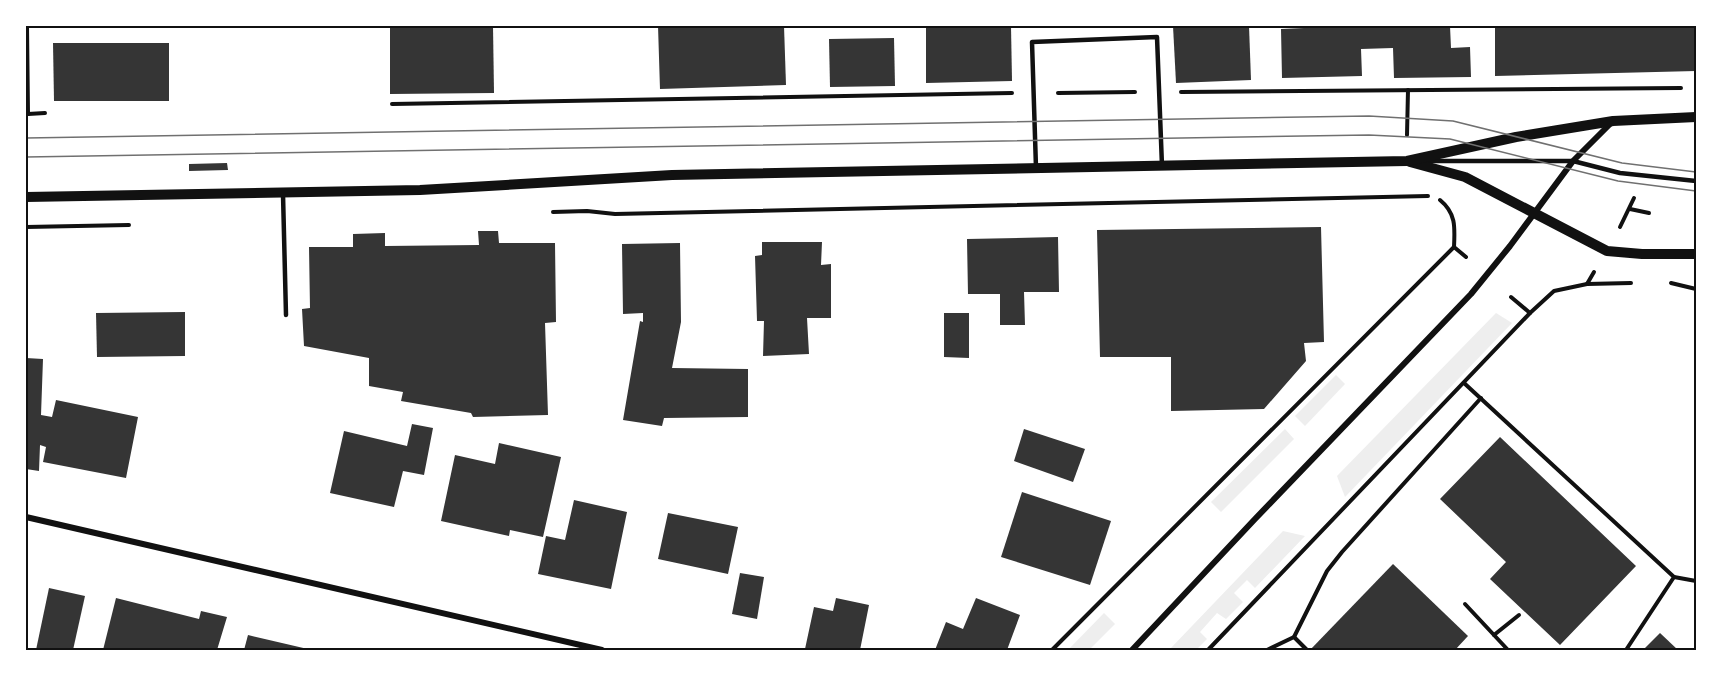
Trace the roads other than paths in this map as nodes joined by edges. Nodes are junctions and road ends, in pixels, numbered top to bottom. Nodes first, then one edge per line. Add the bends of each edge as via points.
1 (1696, 117) edge
2 (1613, 121) junction
3 (1407, 161) junction
4 (1574, 161) junction
5 (1162, 166) junction
6 (1036, 168) junction
7 (1696, 181) edge
8 (283, 191) junction
9 (26, 197) edge
10 (1534, 212) junction
11 (1696, 254) edge
12 (286, 315) dead end
13 (26, 517) edge
14 (602, 651) edge
15 (1132, 651) edge

1 - 2 street
2 - 3 street
2 - 4 street
3 - 4 lane
3 - 5 street
3 - 10 street via 1465,177
4 - 7 lane via 1620,173
4 - 10 street
5 - 6 street
5 - 6 lane via 1157,38 1032,42
6 - 8 street via 672,176 420,190
8 - 9 street
8 - 12 lane
10 - 11 street via 1607,251
10 - 15 street via 1471,294
13 - 14 street

